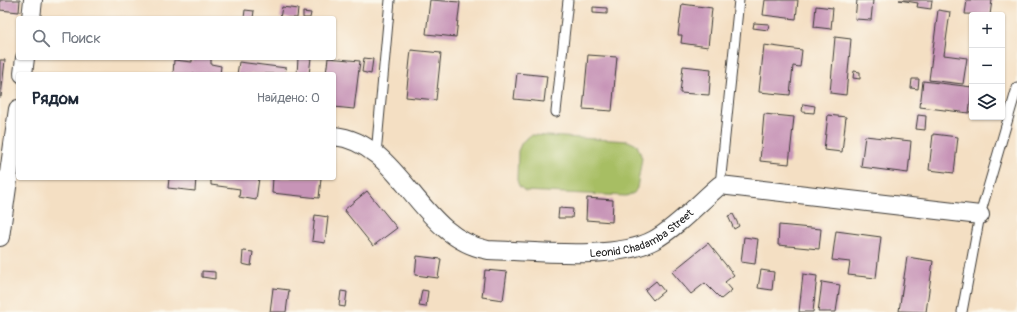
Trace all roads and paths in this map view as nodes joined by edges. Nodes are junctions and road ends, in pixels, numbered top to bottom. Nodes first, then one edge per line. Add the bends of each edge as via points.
1 (33, 0) edge
2 (390, 0) edge
3 (568, 0) edge
4 (739, 0) edge
5 (31, 16) edge
6 (25, 60) edge
7 (23, 72) edge
8 (1017, 88) edge
9 (556, 112) dead end
10 (16, 113) edge
11 (7, 132) edge
12 (336, 136) edge
13 (376, 154) junction
14 (720, 185) junction
15 (980, 215) junction
16 (0, 237) edge
17 (962, 312) edge

1 - 5 street
2 - 13 lane
3 - 9 lane
4 - 14 lane
6 - 7 street
8 - 15 lane
10 - 11 street
11 - 16 street
12 - 13 street, Leonid Chadamba Street via 356,141
13 - 14 street, Leonid Chadamba Street via 433,219 465,242 476,248 488,250 599,252 620,251 639,246 655,240
14 - 15 street
15 - 17 lane

